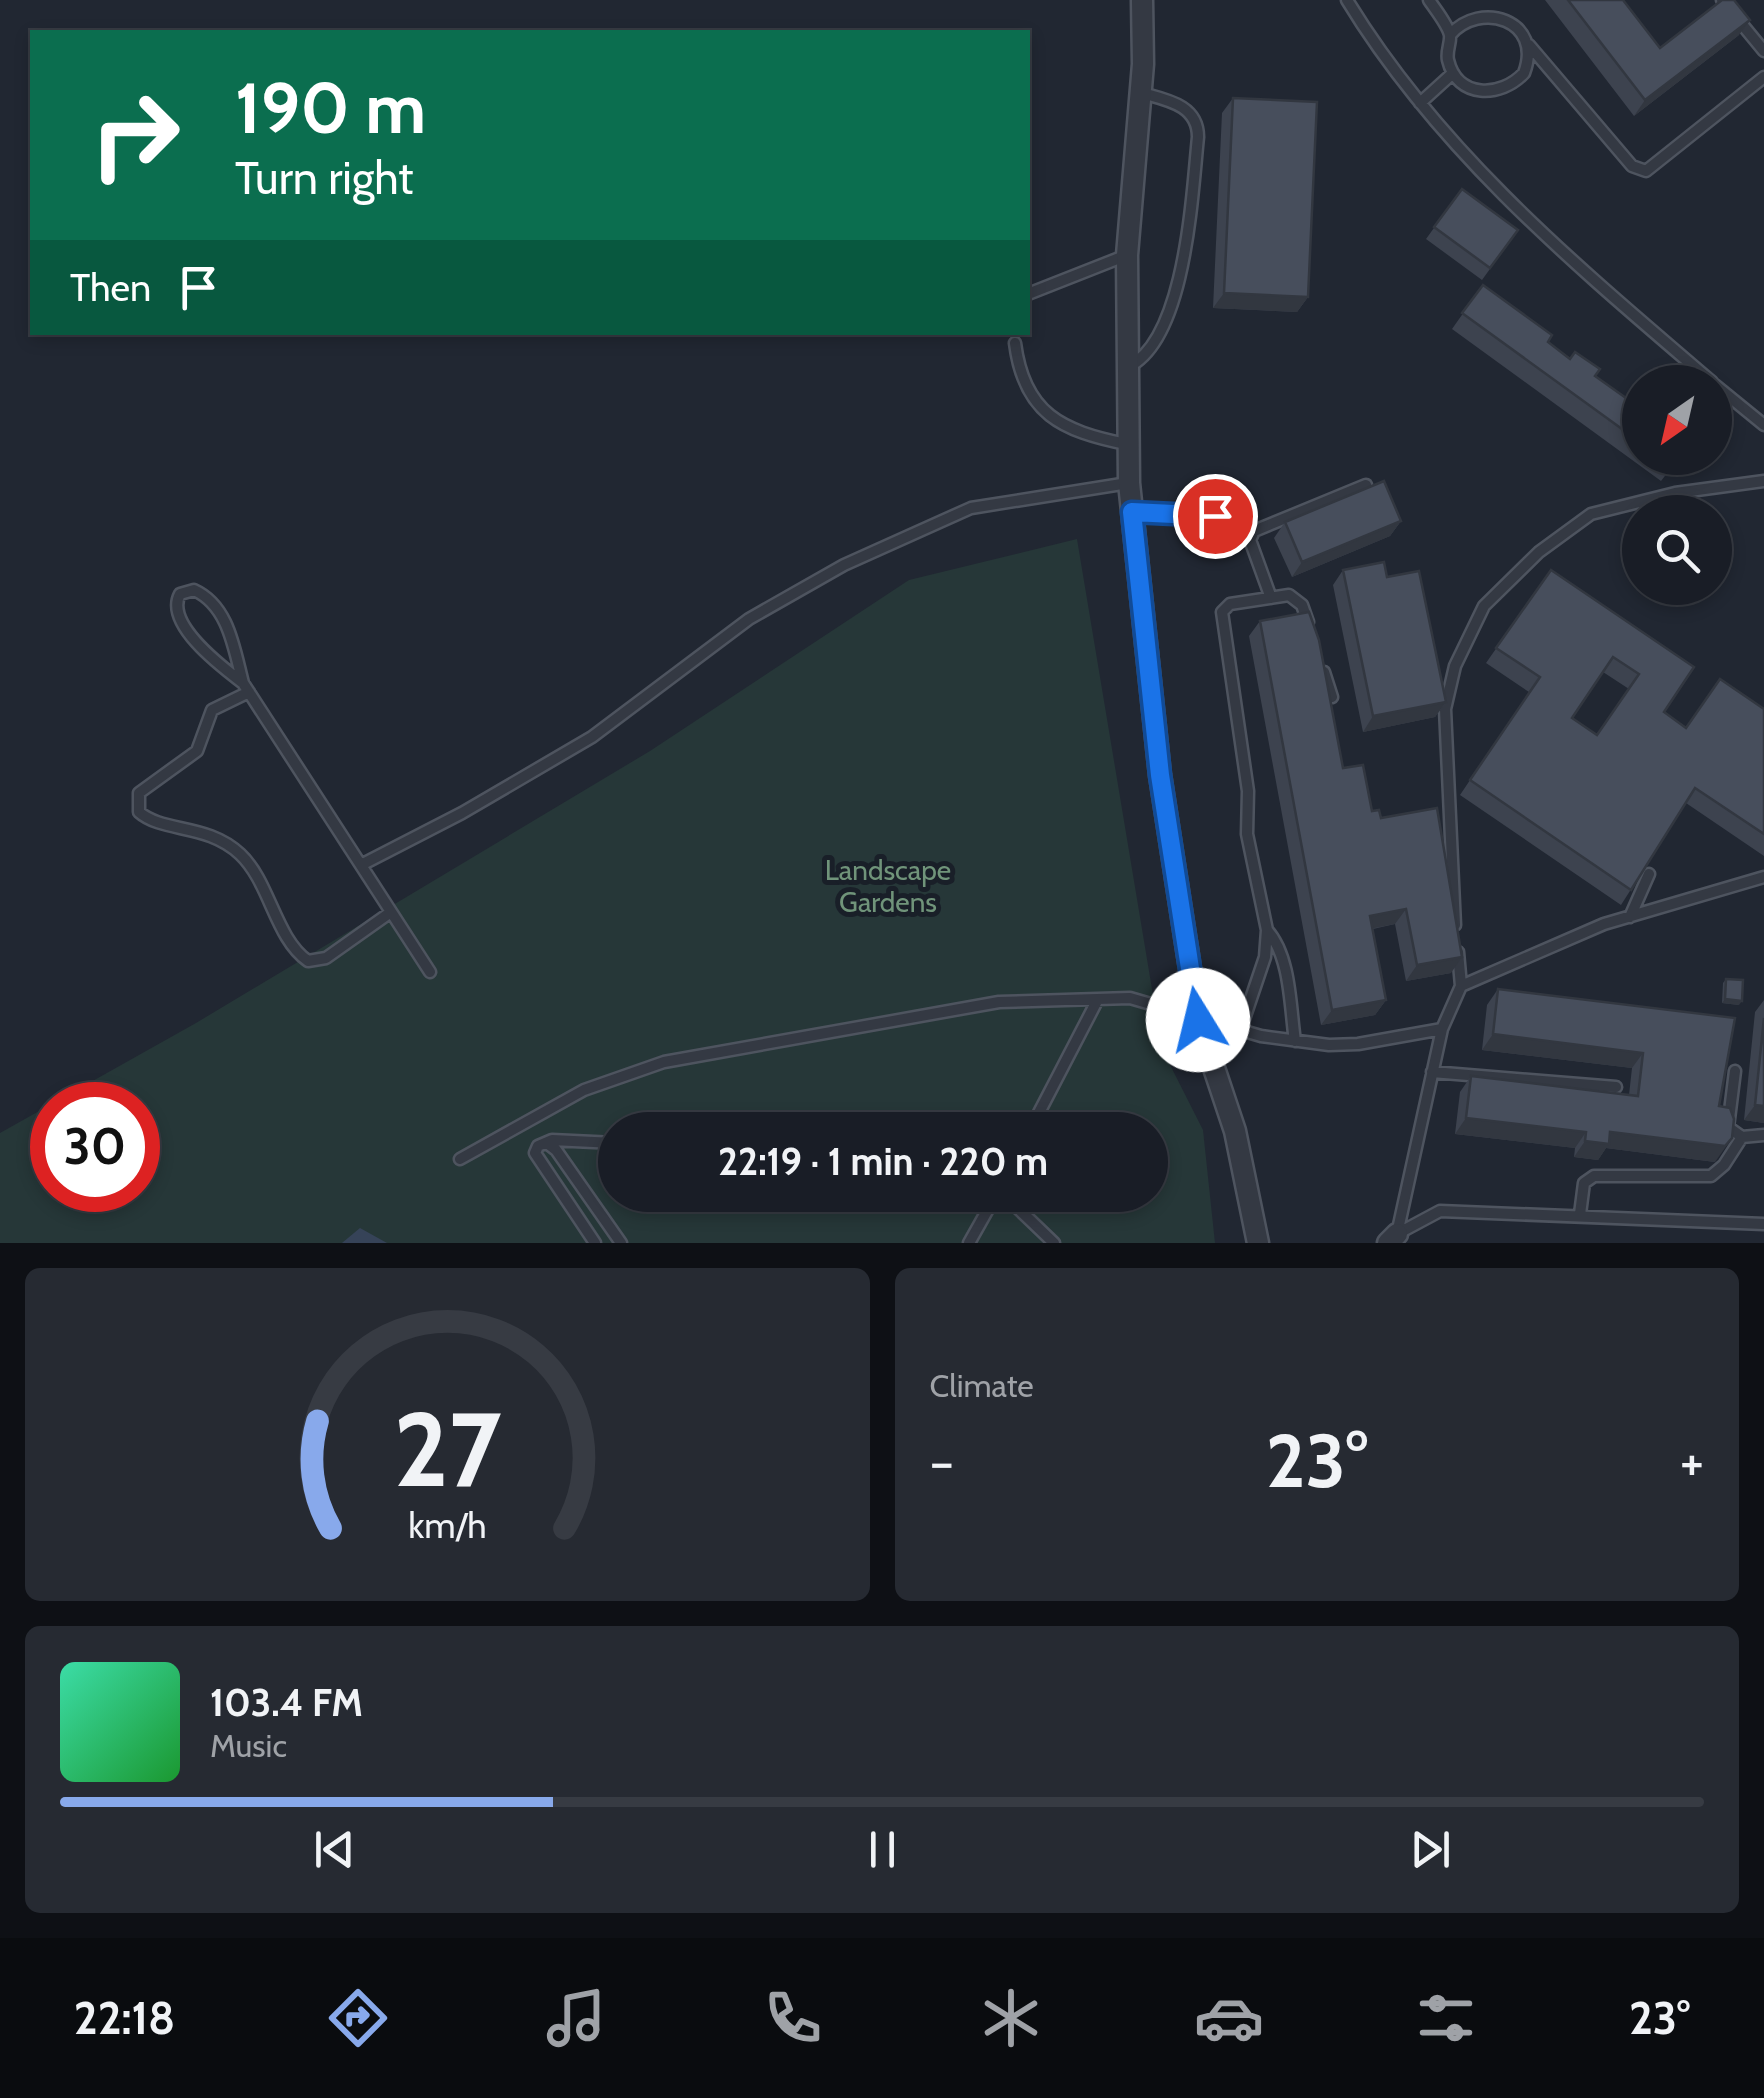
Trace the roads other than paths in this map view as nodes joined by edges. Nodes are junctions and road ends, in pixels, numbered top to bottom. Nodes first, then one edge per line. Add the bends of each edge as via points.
1 (1142, 0) edge
2 (1347, 0) edge
3 (1429, 0) edge
4 (1722, 0) edge
5 (1450, 35) junction
6 (1530, 45) junction
7 (1764, 51) edge
8 (1454, 73) junction
9 (1764, 77) edge
10 (1140, 93) junction
11 (1420, 103) junction
12 (1127, 255) junction
13 (1030, 293) edge
14 (1016, 343) dead end
15 (1692, 365) edge
16 (1126, 368) junction
17 (1732, 399) edge
18 (1764, 425) edge
19 (1126, 444) junction
20 (1764, 481) edge
21 (1129, 483) junction
22 (1366, 485) edge
23 (1132, 512) junction
24 (1254, 531) junction
25 (1271, 598) junction
26 (1314, 642) edge
27 (1320, 660) edge
28 (246, 688) junction
29 (1332, 697) edge
30 (361, 865) junction
31 (1649, 874) edge
32 (1764, 877) edge
33 (392, 912) junction
34 (1630, 917) junction
35 (1267, 930) junction
36 (430, 972) dead end
37 (1461, 986) junction
38 (1098, 999) junction
39 (1198, 1020) junction
40 (1442, 1028) junction
41 (1240, 1031) junction
42 (1295, 1042) junction
43 (1735, 1070) dead end
44 (1432, 1072) junction
45 (1616, 1087) dead end
46 (1039, 1112) edge
47 (526, 1122) junction
48 (1764, 1135) edge
49 (1742, 1137) junction
50 (598, 1142) edge
51 (544, 1144) junction
52 (460, 1159) dead end
53 (986, 1212) edge
54 (1022, 1212) edge
55 (1580, 1214) junction
56 (1764, 1224) edge
57 (1392, 1238) edge
58 (595, 1243) edge
59 (620, 1243) edge
60 (969, 1243) edge
61 (1054, 1243) edge
62 (1258, 1243) edge

1 - 10 street
2 - 11 lane
3 - 5 lane
4 - 7 lane
5 - 6 lane via 1467,16 1492,10 1516,20
5 - 8 lane
6 - 8 lane via 1524,73 1502,90 1474,90
6 - 9 lane via 1632,166 1646,172
8 - 11 lane
10 - 12 street
10 - 16 lane via 1180,105 1194,117 1198,137 1175,294 1151,346
11 - 15 lane via 1554,246
12 - 13 lane
12 - 16 street
14 - 19 lane via 1027,390 1044,411 1080,435
16 - 19 street
17 - 18 lane
19 - 21 street
20 - 37 lane via 1590,514 1484,606 1445,709
21 - 23 street
21 - 30 lane via 971,508 844,565 749,619 592,738
22 - 24 lane
23 - 24 lane via 1215,516
23 - 39 street via 1160,775
24 - 25 lane via 1250,540
25 - 26 lane via 1298,599
25 - 35 lane via 1230,604 1221,620 1248,790 1246,834
27 - 29 lane
28 - 28 lane via 187,630 176,600 186,590 212,600 222,616
28 - 30 lane
28 - 33 lane via 212,710 197,752 139,794 139,812 200,830 241,854 308,962 326,958
30 - 33 lane
31 - 34 lane
32 - 34 lane
33 - 36 lane
34 - 37 lane
35 - 41 lane
35 - 42 lane via 1286,980
37 - 40 lane
38 - 39 lane via 1130,998
38 - 46 lane
38 - 47 lane via 999,1002 664,1062 584,1090
39 - 41 lane
39 - 62 street via 1235,1131
40 - 42 lane via 1358,1044
40 - 44 lane
41 - 42 lane
43 - 49 lane via 1728,1126
44 - 45 lane
44 - 57 lane
47 - 51 lane
47 - 52 lane
48 - 49 lane
49 - 55 lane via 1711,1176 1594,1176 1584,1182
50 - 51 lane
51 - 58 lane via 536,1156
51 - 59 lane via 556,1150
53 - 60 lane
54 - 61 lane
55 - 56 lane
55 - 57 lane via 1440,1211

